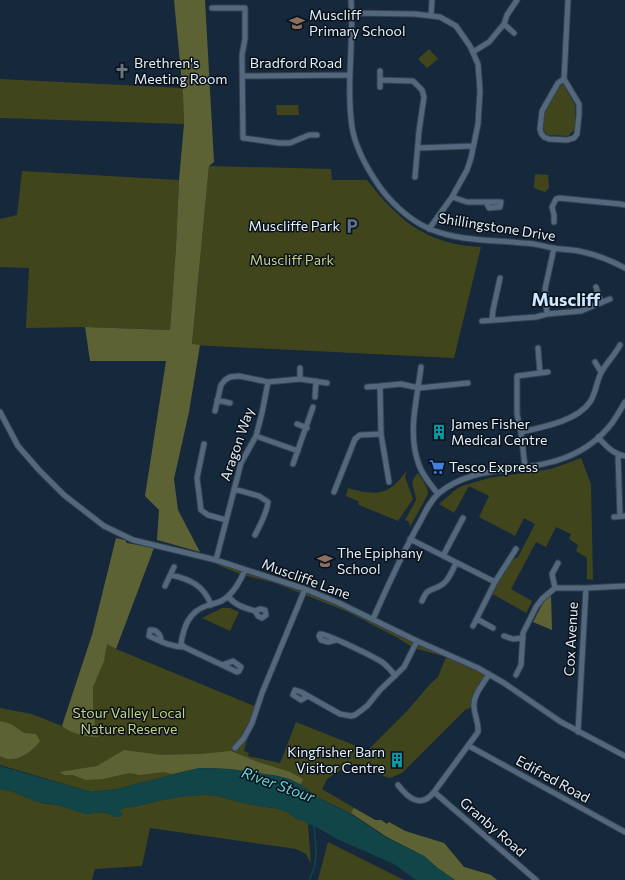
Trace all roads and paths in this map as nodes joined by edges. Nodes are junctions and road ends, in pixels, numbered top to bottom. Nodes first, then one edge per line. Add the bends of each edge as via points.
1 (351, 0) edge
2 (432, 0) edge
3 (517, 0) edge
4 (568, 0) edge
5 (212, 8) dead end
6 (352, 14) junction
7 (432, 16) junction
8 (504, 24) junction
9 (514, 32) dead end
10 (473, 52) junction
11 (380, 71) dead end
12 (350, 75) junction
13 (243, 76) junction
14 (564, 79) junction
15 (380, 80) junction
16 (380, 87) dead end
17 (317, 135) dead end
18 (473, 146) junction
19 (418, 148) junction
20 (415, 177) dead end
21 (452, 197) junction
22 (486, 202) dead end
23 (625, 206) edge
24 (554, 222) dead end
25 (429, 229) junction
26 (554, 248) junction
27 (625, 268) edge
28 (500, 278) dead end
29 (596, 287) dead end
30 (610, 300) dead end
31 (601, 303) junction
32 (547, 314) junction
33 (492, 320) junction
34 (482, 321) dead end
35 (620, 345) dead end
36 (538, 348) dead end
37 (595, 362) dead end
38 (422, 367) dead end
39 (300, 368) dead end
40 (548, 372) dead end
41 (601, 372) junction
42 (540, 373) junction
43 (300, 379) junction
44 (316, 381) junction
45 (268, 382) junction
46 (327, 383) dead end
47 (468, 383) dead end
48 (367, 386) dead end
49 (380, 386) junction
50 (419, 388) junction
51 (315, 397) dead end
52 (217, 400) junction
53 (625, 402) edge
54 (230, 403) dead end
55 (313, 407) dead end
56 (215, 411) dead end
57 (0, 412) edge
58 (297, 424) dead end
59 (307, 428) junction
60 (521, 432) junction
61 (381, 434) junction
62 (256, 436) junction
63 (598, 437) junction
64 (204, 444) dead end
65 (298, 451) junction
66 (618, 454) junction
67 (625, 456) edge
68 (293, 464) dead end
69 (526, 467) junction
70 (390, 482) dead end
71 (234, 489) junction
72 (334, 492) dead end
73 (438, 494) junction
74 (273, 500) dead end
75 (268, 502) junction
76 (620, 516) edge
77 (464, 518) dead end
78 (226, 520) junction
79 (254, 535) dead end
80 (410, 540) junction
81 (516, 549) dead end
82 (443, 556) junction
83 (216, 560) junction
84 (456, 563) junction
85 (558, 563) dead end
86 (174, 567) dead end
87 (245, 570) junction
88 (170, 575) junction
89 (495, 582) junction
90 (165, 586) dead end
91 (625, 586) edge
92 (555, 588) junction
93 (586, 588) junction
94 (305, 589) junction
95 (228, 596) junction
96 (422, 601) dead end
97 (211, 605) junction
98 (255, 611) dead end
99 (373, 619) junction
100 (477, 619) junction
101 (474, 626) dead end
102 (493, 628) dead end
103 (504, 636) dead end
104 (523, 638) junction
105 (336, 640) dead end
106 (161, 641) dead end
107 (417, 641) junction
108 (184, 647) junction
109 (222, 665) dead end
110 (489, 674) junction
111 (516, 675) dead end
112 (395, 676) junction
113 (308, 696) dead end
114 (578, 732) junction
115 (469, 746) junction
116 (235, 748) dead end
117 (625, 756) edge
118 (398, 785) dead end
119 (434, 792) junction
120 (625, 832) edge
121 (536, 880) edge

1 - 6 street, Shillingstone Drive
2 - 7 street
3 - 8 street
4 - 14 street
5 - 13 street, Bradford Road via 245,8
6 - 7 street
6 - 12 street, Shillingstone Drive
7 - 10 street via 440,17 456,26
8 - 9 street
8 - 10 street via 489,42
10 - 18 street via 478,64 480,91 478,124
11 - 15 street
12 - 13 street, Bradford Road
12 - 25 street, Shillingstone Drive via 352,128 361,156 394,204
13 - 17 street, Bradford Road via 243,140 290,143
14 - 14 street via 578,104 577,134 567,140 550,139 541,133 542,111 558,83
15 - 16 street
15 - 19 street via 413,81 422,90 424,107
18 - 19 street
18 - 21 street via 468,170
19 - 20 street
21 - 22 street via 467,202
21 - 25 street
23 - 24 street via 559,198 552,207
25 - 26 street, Shillingstone Drive via 464,237
26 - 27 street, Shillingstone Drive via 582,252
26 - 32 street via 545,289
28 - 33 street
29 - 31 street
30 - 31 street
31 - 32 street via 581,311
32 - 33 street
33 - 34 street
35 - 41 street
36 - 42 street
37 - 41 street
38 - 50 street
39 - 43 street
40 - 42 street
41 - 60 street via 595,392 583,409 548,426
42 - 60 street via 517,376 516,414
43 - 44 street
43 - 45 street
44 - 46 street
44 - 51 street
45 - 52 street via 239,376 230,377 221,385
45 - 62 street, Aragon Way
47 - 50 street
48 - 49 street
49 - 50 street via 401,384
49 - 61 street
50 - 73 street via 413,424 414,447 426,479
52 - 54 street
52 - 56 street
53 - 63 street via 612,423
55 - 59 street
57 - 83 street, Muscliffe Lane via 18,446 39,470 64,495 104,526 133,540
58 - 59 street
59 - 65 street
60 - 69 street
61 - 70 street
61 - 72 street via 360,435 355,439
62 - 65 street
62 - 71 street, Aragon Way via 241,463
63 - 66 street
63 - 69 street via 572,455 544,465
64 - 78 street via 197,478 201,510 208,515
65 - 68 street
66 - 67 street
66 - 76 street
69 - 73 street via 475,474 458,480
71 - 75 street via 259,496
71 - 78 street, Aragon Way
73 - 80 street via 428,505
74 - 75 street
75 - 79 street via 260,526
77 - 82 street
78 - 83 street, Aragon Way
80 - 82 street
80 - 99 street
81 - 89 street
82 - 84 street
83 - 87 street, Muscliffe Lane
84 - 89 street
84 - 96 street via 445,583 425,593
85 - 92 street via 552,574
86 - 88 street
87 - 94 street, Muscliffe Lane
87 - 95 street
88 - 90 street
88 - 97 street via 201,588
89 - 100 street
91 - 93 street, Cox Avenue
92 - 93 street
92 - 104 street via 536,607
93 - 114 street, Cox Avenue
94 - 99 street, Muscliffe Lane
94 - 116 street via 252,723
95 - 97 street
95 - 98 street via 241,606
97 - 108 street via 190,615 181,643
99 - 107 street, Muscliffe Lane
100 - 101 street
100 - 102 street
103 - 104 street via 513,639
104 - 111 street via 521,665
105 - 112 street via 382,663
106 - 108 street via 171,646
107 - 110 street, Muscliffe Lane
107 - 112 street via 404,667
108 - 109 street
110 - 114 street, Muscliffe Lane
110 - 115 street via 475,700 478,732
112 - 113 street via 367,706 351,716 340,714
114 - 117 street, Muscliffe Lane
115 - 119 street
115 - 120 street, Edifred Road
118 - 119 street via 409,797 418,801 429,798
119 - 121 street, Granby Road

